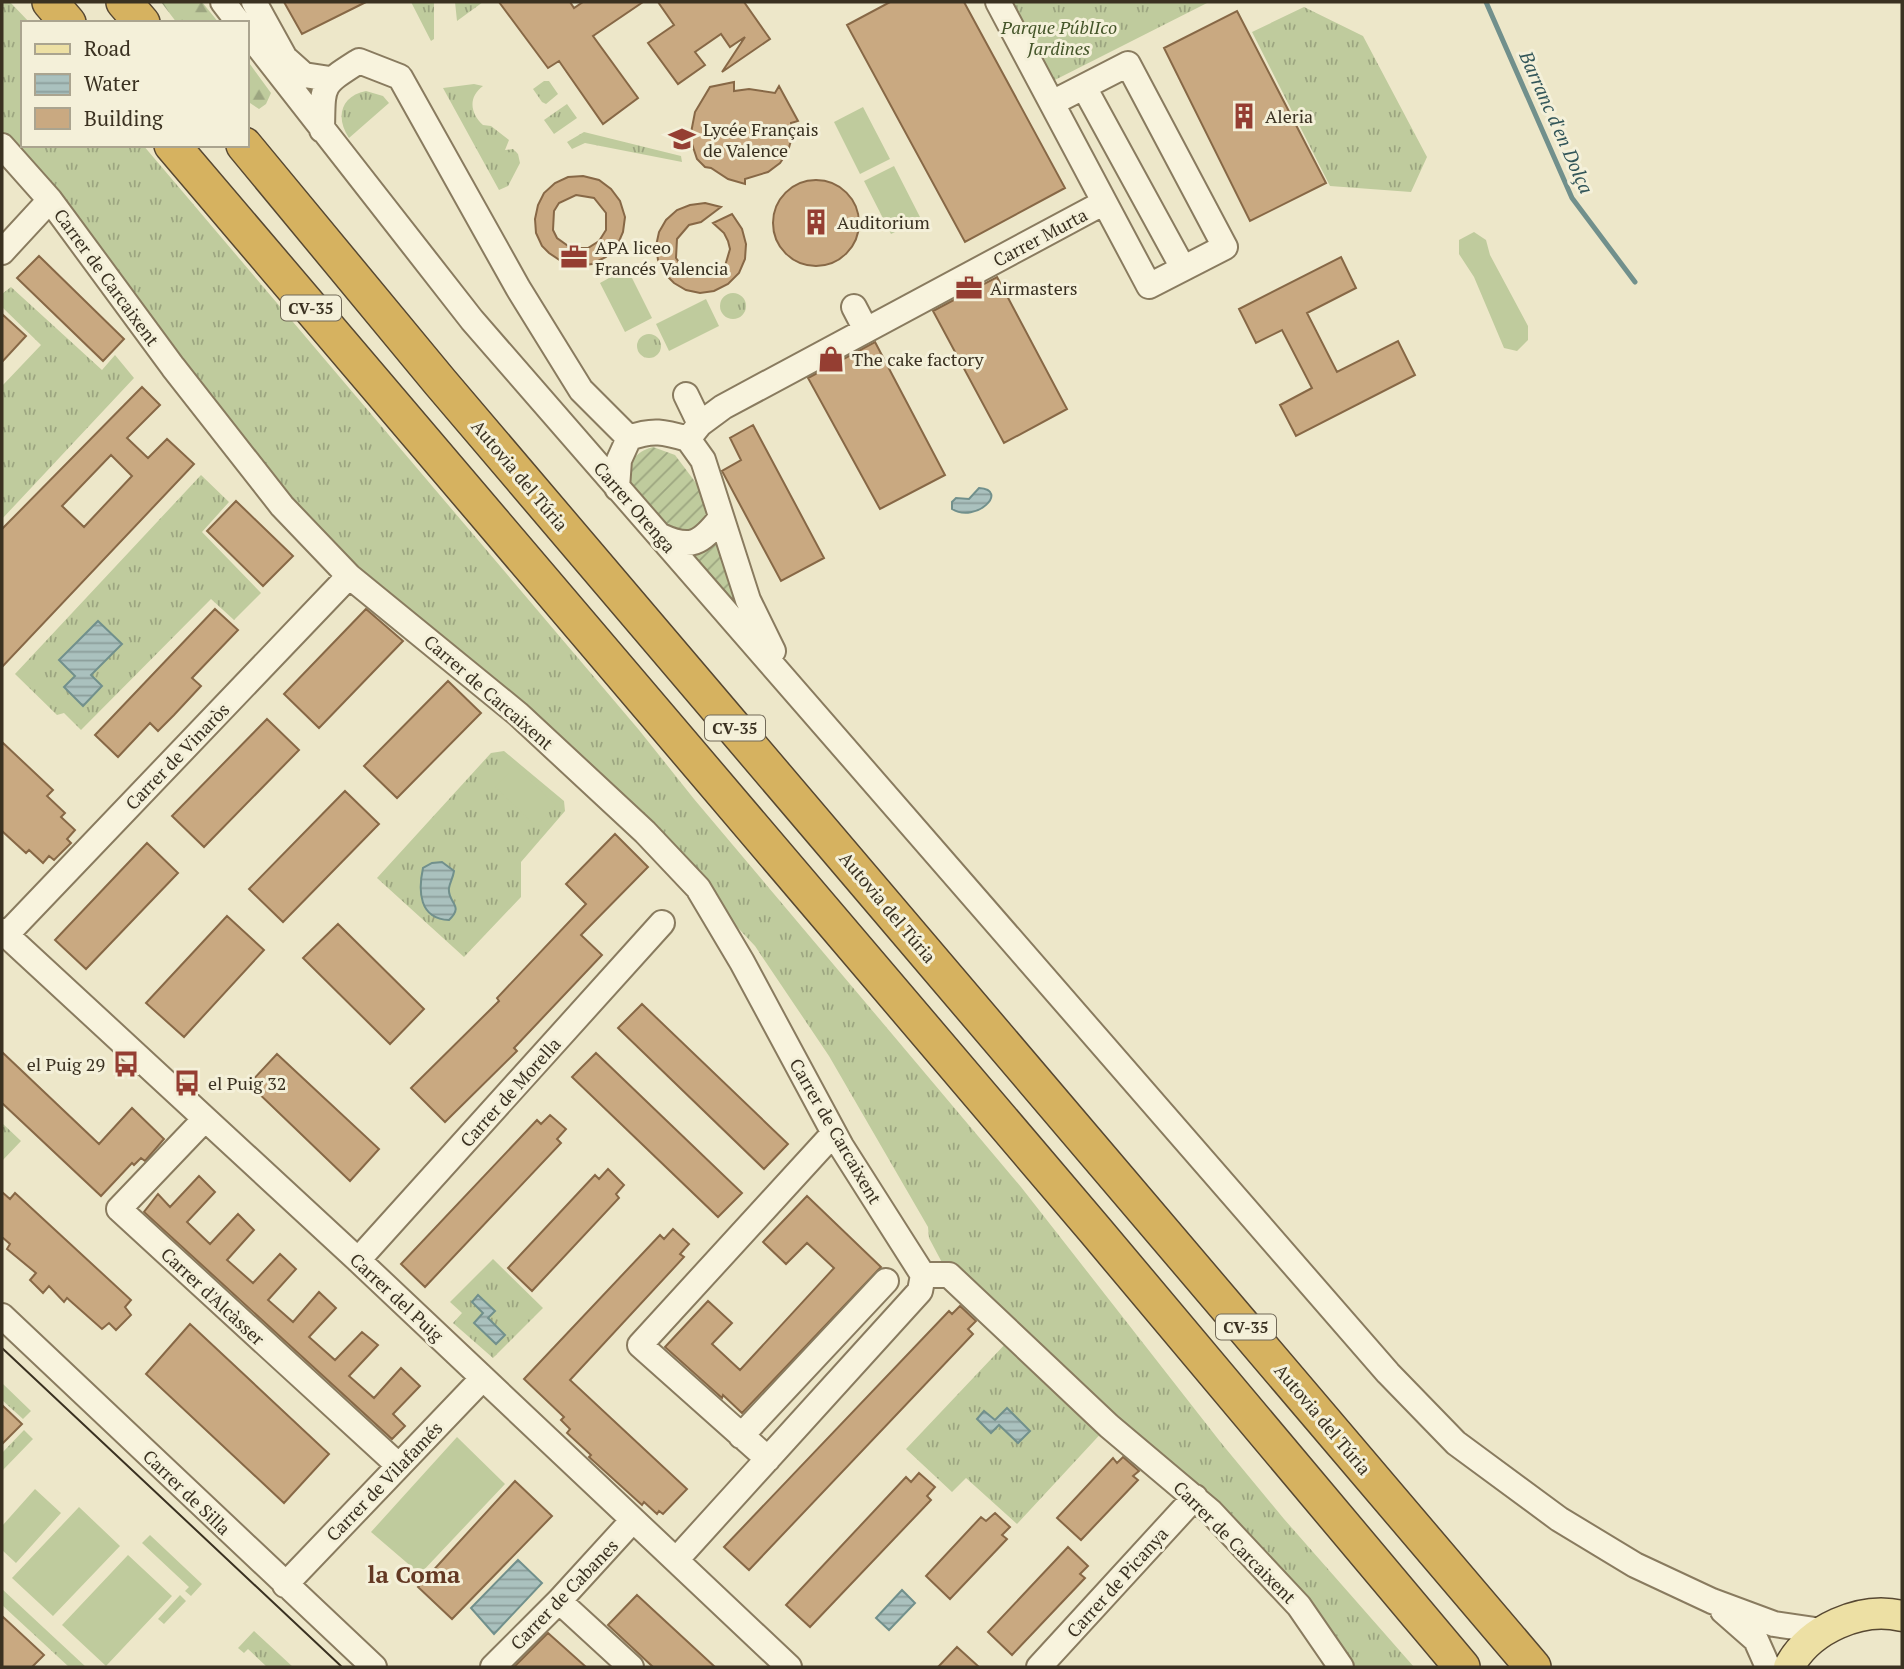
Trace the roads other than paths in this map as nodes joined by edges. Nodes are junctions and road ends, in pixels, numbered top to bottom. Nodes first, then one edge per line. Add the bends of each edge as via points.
1 (50, 2) edge
2 (124, 2) edge
3 (223, 2) edge
4 (254, 2) edge
5 (998, 2) edge
6 (66, 21) edge
7 (140, 21) edge
8 (237, 21) edge
9 (248, 33) edge
10 (330, 79) junction
11 (1084, 87) junction
12 (1052, 103) junction
13 (322, 130) junction
14 (2, 146) edge
15 (174, 147) edge
16 (246, 147) edge
17 (50, 200) junction
18 (1103, 203) junction
19 (2, 253) edge
20 (1183, 268) junction
21 (854, 307) dead end
22 (866, 330) junction
23 (686, 395) dead end
24 (694, 432) junction
25 (629, 438) junction
26 (617, 488) junction
27 (720, 519) junction
28 (661, 536) junction
29 (349, 576) junction
30 (787, 680) junction
31 (662, 923) dead end
32 (4, 933) edge
33 (204, 1119) junction
34 (834, 1133) junction
35 (358, 1260) junction
36 (923, 1275) junction
37 (886, 1281) dead end
38 (2, 1316) edge
39 (852, 1318) junction
40 (876, 1340) junction
41 (483, 1378) junction
42 (741, 1436) junction
43 (768, 1459) junction
44 (398, 1465) junction
45 (1195, 1497) junction
46 (633, 1520) junction
47 (676, 1560) junction
48 (1460, 1580) junction
49 (285, 1585) junction
50 (559, 1601) junction
51 (1712, 1601) junction
52 (1902, 1616) edge
53 (1822, 1631) junction
54 (374, 1667) edge
55 (493, 1667) edge
56 (631, 1667) edge
57 (789, 1667) edge
58 (1039, 1667) edge
59 (1341, 1667) edge
60 (1462, 1667) edge
61 (1533, 1667) edge
62 (1561, 1667) edge
63 (1768, 1667) edge
64 (1789, 1667) edge

1 - 6 highway
2 - 7 highway
3 - 8 street
4 - 10 street via 285,58 304,75
5 - 12 street
9 - 13 street, Carrer Orenga
10 - 13 street via 323,92
10 - 25 street via 359,61 400,76 518,288 581,390
11 - 12 street
11 - 20 street
11 - 20 street via 1128,64 1225,247
12 - 18 street
13 - 26 street, Carrer Orenga via 472,320
14 - 17 street, Carrer de Carcaixent
15 - 60 highway, CV-35
16 - 48 highway, Autovia del Túria / CV-35 via 440,382
17 - 19 street
17 - 29 street, Carrer de Carcaixent via 282,506
18 - 20 street via 1149,286
18 - 22 street, Carrer Murta
21 - 22 street
22 - 24 street, Carrer Murta via 723,407
23 - 24 street
24 - 25 street via 646,431
24 - 27 street
25 - 26 street via 619,460
26 - 28 street, Carrer Orenga
27 - 28 street via 693,543 678,544
27 - 30 street via 748,600
28 - 30 street, Carrer Orenga
29 - 32 street, Carrer de Vinaròs
29 - 34 street, Carrer de Carcaixent via 518,714 698,888
30 - 51 street via 1388,1373 1456,1443 1559,1519 1635,1564
31 - 35 street, Carrer de Morella
32 - 33 street, Carrer del Puig
33 - 35 street, Carrer del Puig
33 - 44 street, Carrer d'Alcàsser via 119,1209
34 - 36 street, Carrer de Carcaixent
34 - 42 street via 640,1345
35 - 41 street, Carrer del Puig
36 - 40 street via 920,1292
36 - 45 street, Carrer de Carcaixent via 949,1275 1109,1426
37 - 39 street
38 - 49 street, Carrer de Silla
39 - 40 street
39 - 42 street
40 - 43 street
41 - 44 street, Carrer de Vilafamés
41 - 46 street, Carrer del Puig
42 - 43 street
43 - 47 street
44 - 49 street, Carrer de Vilafamés
45 - 58 street, Carrer de Picanya
45 - 59 street, Carrer de Carcaixent via 1299,1606
46 - 47 street, Carrer del Puig
46 - 50 street, Carrer de Cabanes
47 - 57 street, Carrer del Puig
48 - 61 highway, Autovia del Túria / CV-35
48 - 62 highway via 1502,1602
49 - 54 street, Carrer de Silla
50 - 55 street, Carrer de Cabanes
50 - 56 street
51 - 53 street via 1774,1624
51 - 63 street via 1756,1640
52 - 53 main road via 1855,1617
53 - 64 main road

